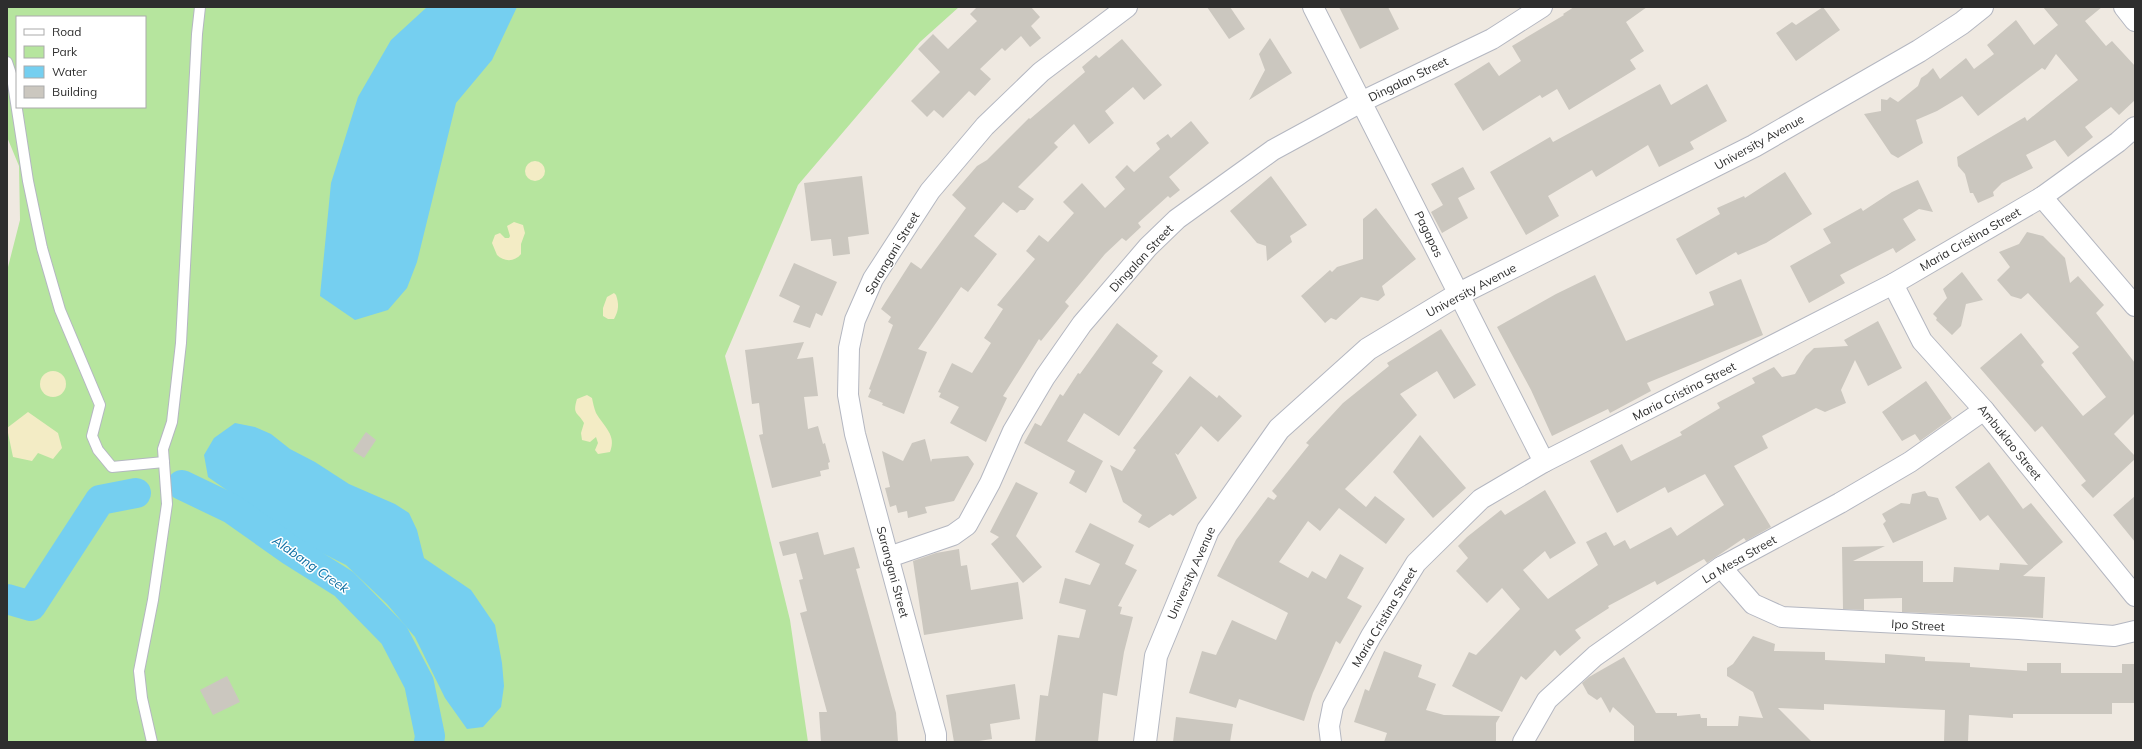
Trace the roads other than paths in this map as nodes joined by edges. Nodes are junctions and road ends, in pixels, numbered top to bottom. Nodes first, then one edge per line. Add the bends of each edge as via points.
1 (200, 7) edge
2 (1127, 7) edge
3 (1313, 7) edge
4 (1542, 7) edge
5 (1982, 7) edge
6 (2124, 7) edge
7 (2135, 21) edge
8 (7, 62) edge
9 (1362, 101) junction
10 (16, 103) edge
11 (17, 108) edge
12 (2135, 127) edge
13 (2042, 197) junction
14 (1893, 284) junction
15 (1459, 294) junction
16 (2135, 306) edge
17 (1984, 410) junction
18 (164, 462) junction
19 (1544, 462) junction
20 (889, 556) junction
21 (1721, 567) junction
22 (2135, 596) edge
23 (2135, 631) edge
24 (152, 742) edge
25 (936, 742) edge
26 (1145, 742) edge
27 (1331, 742) edge
28 (1523, 742) edge

1 - 18 lane via 181,343 172,422 163,449
2 - 20 street, Sarangani Street via 1041,72 980,132 930,191 873,279 855,320 849,348 848,395 855,434
3 - 9 street, Pagapas
4 - 9 street, Dingalan Street via 1492,39
5 - 15 street, University Avenue via 1919,51 1754,146
6 - 7 street
8 - 10 lane
9 - 15 street, Pagapas
9 - 20 street, Dingalan Street via 1273,150 1177,219 1148,247 1082,324 1045,377 1014,431 967,525 953,535
11 - 18 lane via 42,248 64,322 100,405 92,436 98,450 112,467
12 - 13 street, Maria Cristina Street
13 - 14 street, Maria Cristina Street
13 - 16 street
14 - 17 street, Ambuklao Street via 1922,342
14 - 19 street, Maria Cristina Street
15 - 19 street, Pagapas
15 - 26 street, University Avenue via 1368,349 1279,429 1208,530 1156,656
17 - 21 street, La Mesa Street via 1910,462
17 - 22 street, Ambuklao Street
18 - 24 lane via 167,504 153,600 139,671
19 - 27 street, Maria Cristina Street via 1481,499 1416,563 1371,636 1333,706 1329,726
20 - 25 street, Sarangani Street
21 - 23 street, Ipo Street via 1753,604 1782,617 2114,636
21 - 28 street, La Mesa Street via 1594,656 1546,700

